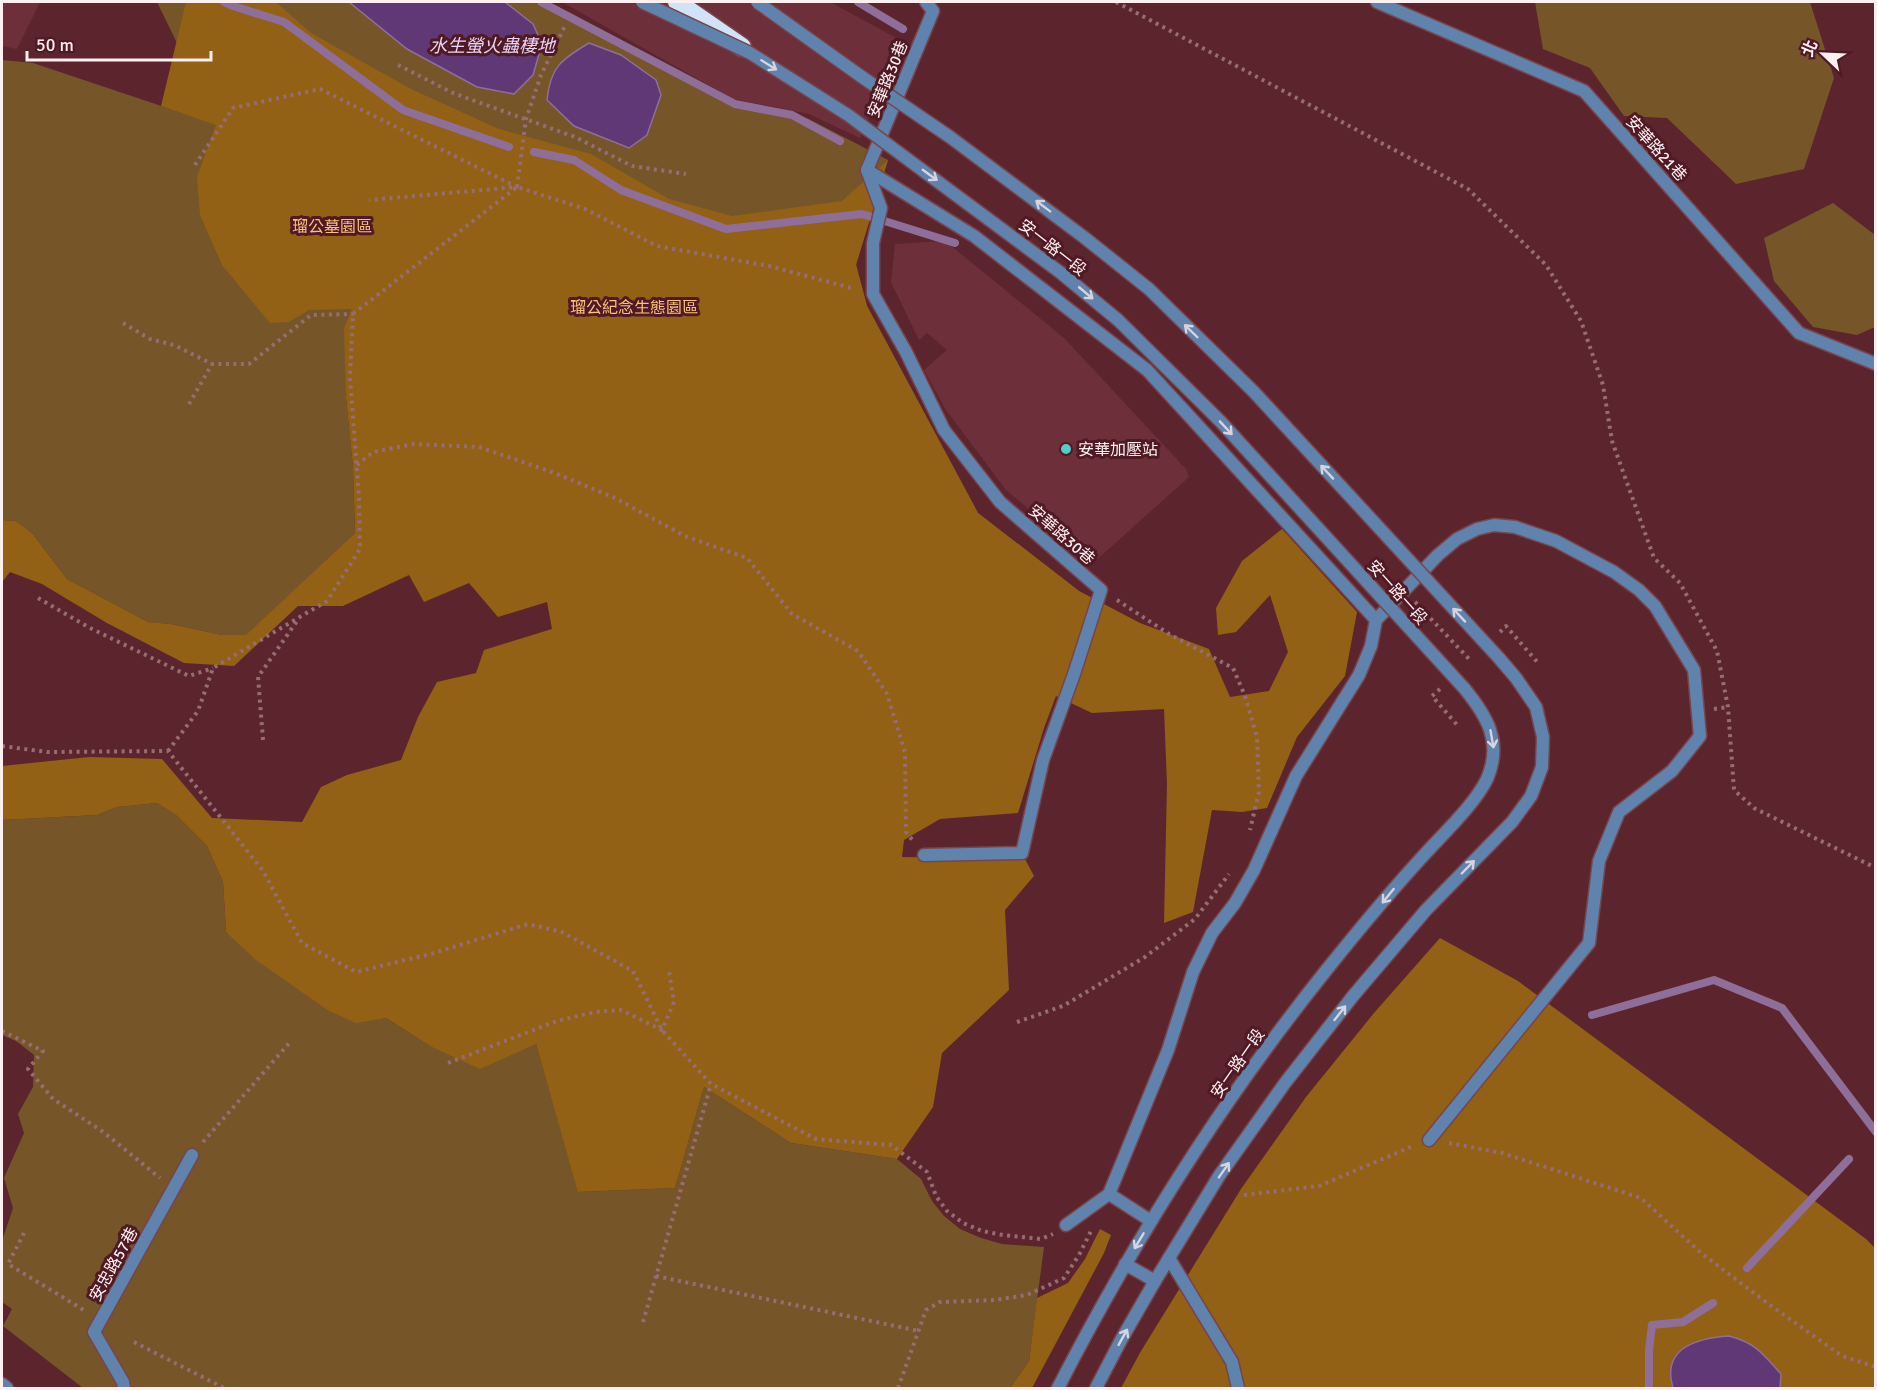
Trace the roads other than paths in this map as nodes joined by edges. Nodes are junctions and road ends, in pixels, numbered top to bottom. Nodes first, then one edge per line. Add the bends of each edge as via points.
1 (642, 2) edge
2 (677, 2) edge
3 (750, 2) edge
4 (926, 2) edge
5 (1377, 2) edge
6 (764, 7) edge
7 (750, 53) junction
8 (867, 170) junction
9 (1875, 364) edge
10 (1376, 620) junction
11 (924, 855) road end
12 (1429, 1140) road end
13 (192, 1155) road end
14 (1109, 1194) junction
15 (1151, 1221) junction
16 (1066, 1225) road end
17 (1169, 1258) junction
18 (1125, 1264) junction
19 (1155, 1281) junction
20 (2, 1384) edge
21 (7, 1389) edge
22 (124, 1389) edge
23 (1058, 1389) edge
24 (1096, 1389) edge
25 (1238, 1389) edge

1 - 7 street, 安一路一段, bridge
2 - 7 highway, bridge
3 - 6 highway, bridge
4 - 8 street, 安華路30巷 via 933,11
5 - 9 street, 安華路21巷 via 1584,91 1799,333
17 -> 6 street, 安一路一段, bridge via 1219,1176 1312,1048 1426,910 1512,822 1531,796 1542,767 1543,737 1536,707 1499,658 1254,392 1149,289 951,137
7 -> 15 street, 安一路一段, bridge via 857,122 1042,258 1118,320 1221,422 1464,688 1488,722 1494,740 1493,760 1474,799 1323,974 1255,1063
8 - 10 street via 974,236 1147,370
8 - 11 street, 安華路30巷 via 881,208 873,243 873,294 945,430 1000,502 1101,590 1043,760 1022,853
10 - 12 street via 1457,539 1494,525 1515,527 1556,541 1639,590 1655,606 1694,670 1700,736 1672,771 1619,812 1599,861 1589,943
10 - 14 street via 1359,675 1296,776 1254,870 1212,933 1193,972 1168,1050
13 - 22 street, 安忠路57巷 via 94,1332
14 - 15 street
14 - 16 street
15 -> 18 street, 安一路一段
17 - 19 street, 安一路一段
17 - 25 street via 1232,1362
18 - 19 street
18 - 23 street, 安一路一段
24 -> 19 street, 安一路一段
20 - 21 street

